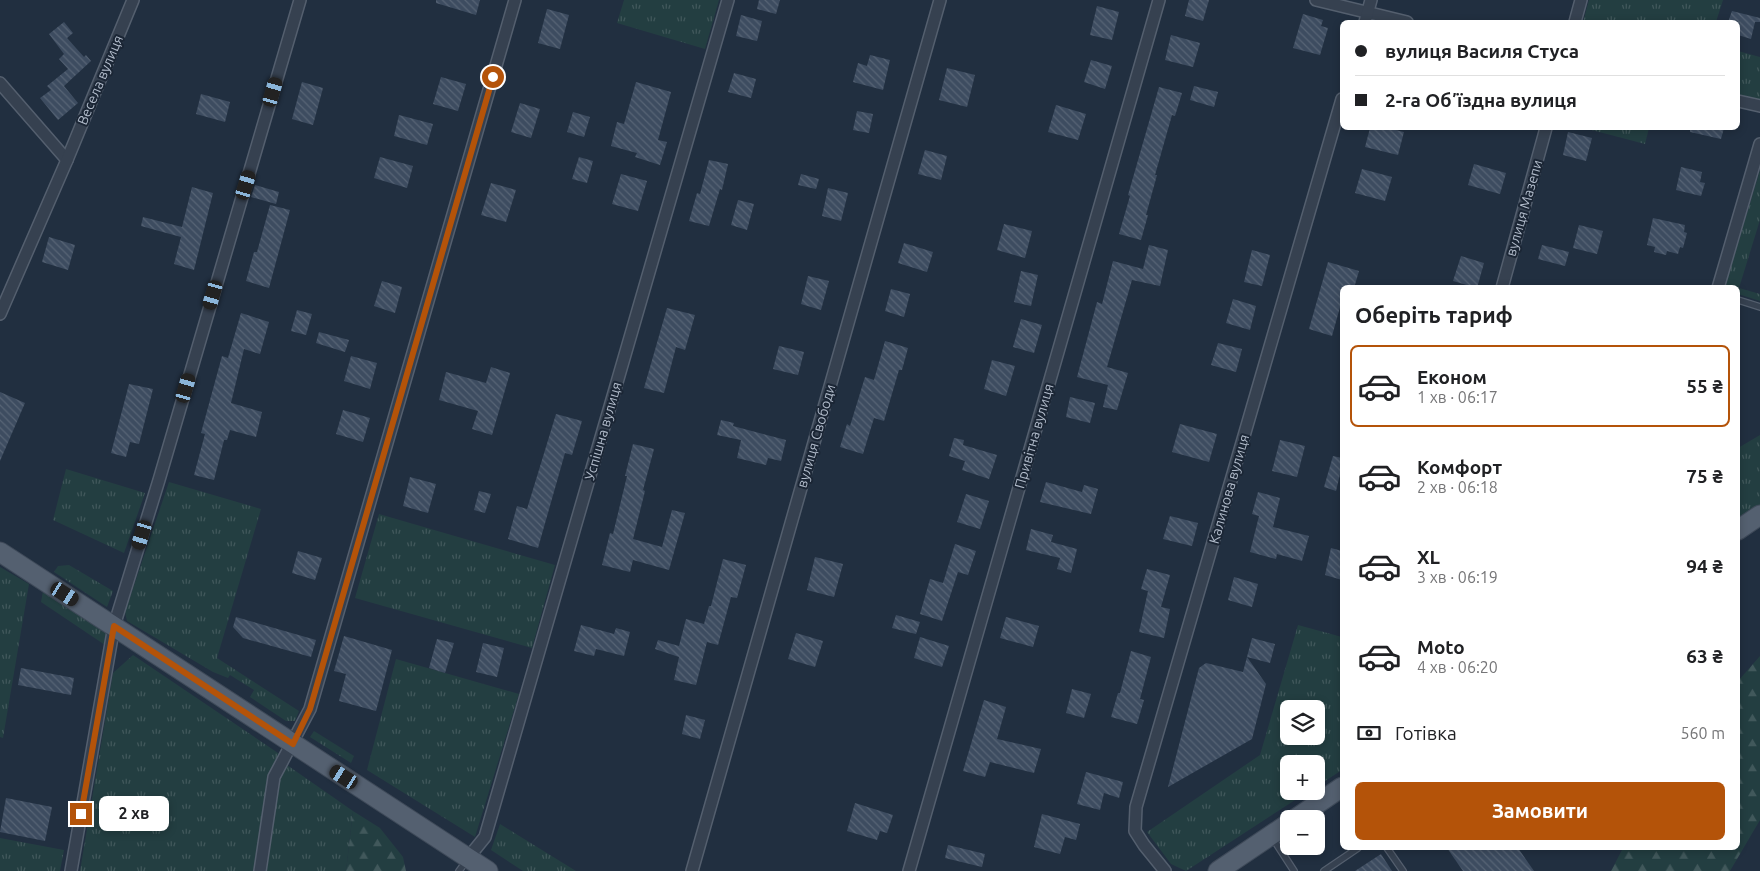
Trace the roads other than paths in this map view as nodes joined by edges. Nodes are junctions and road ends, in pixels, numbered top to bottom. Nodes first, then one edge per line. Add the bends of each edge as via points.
1 (133, 0) edge
2 (300, 0) edge
3 (515, 0) edge
4 (728, 0) edge
5 (940, 0) edge
6 (1159, 0) edge
7 (1316, 0) edge
8 (1371, 0) edge
9 (1581, 0) edge
10 (1366, 18) edge
11 (1387, 20) edge
12 (1576, 20) edge
13 (0, 84) edge
14 (1740, 101) edge
15 (1340, 106) edge
16 (1760, 106) edge
17 (1545, 130) edge
18 (1760, 144) edge
19 (67, 160) junction
20 (1503, 285) edge
21 (1719, 285) edge
22 (1740, 301) edge
23 (1760, 307) edge
24 (0, 314) edge
25 (1760, 516) edge
26 (1740, 529) edge
27 (0, 552) edge
28 (114, 626) junction
29 (293, 744) junction
30 (1340, 788) edge
31 (1308, 810) edge
32 (1280, 829) edge
33 (1271, 835) junction
34 (1355, 850) edge
35 (1388, 850) edge
36 (464, 864) edge
37 (71, 871) edge
38 (260, 871) edge
39 (488, 871) edge
40 (692, 871) edge
41 (909, 871) edge
42 (1165, 871) edge
43 (1218, 871) edge
44 (1294, 871) edge
45 (1324, 871) edge
46 (1403, 871) edge

1 - 19 street, Весела вулиця
2 - 28 street
3 - 29 street via 310,709
4 - 36 street, Успішна вулиця via 485,837
5 - 40 street, вулиця Свободи
6 - 41 street, Привітна вулиця
7 - 10 street
8 - 10 street
9 - 12 street
10 - 11 street
13 - 19 street
14 - 16 street
15 - 42 street, Калинова вулиця via 1136,807 1136,831
17 - 20 street, вулиця Мазепи
18 - 21 street
19 - 24 street, Весела вулиця
22 - 23 lane
25 - 26 main road
27 - 28 main road
28 - 29 main road
28 - 37 street
29 - 36 main road
29 - 38 street via 274,777
30 - 31 main road
32 - 33 main road
33 - 43 main road
33 - 44 lane
34 - 45 lane
35 - 46 lane
36 - 39 main road

